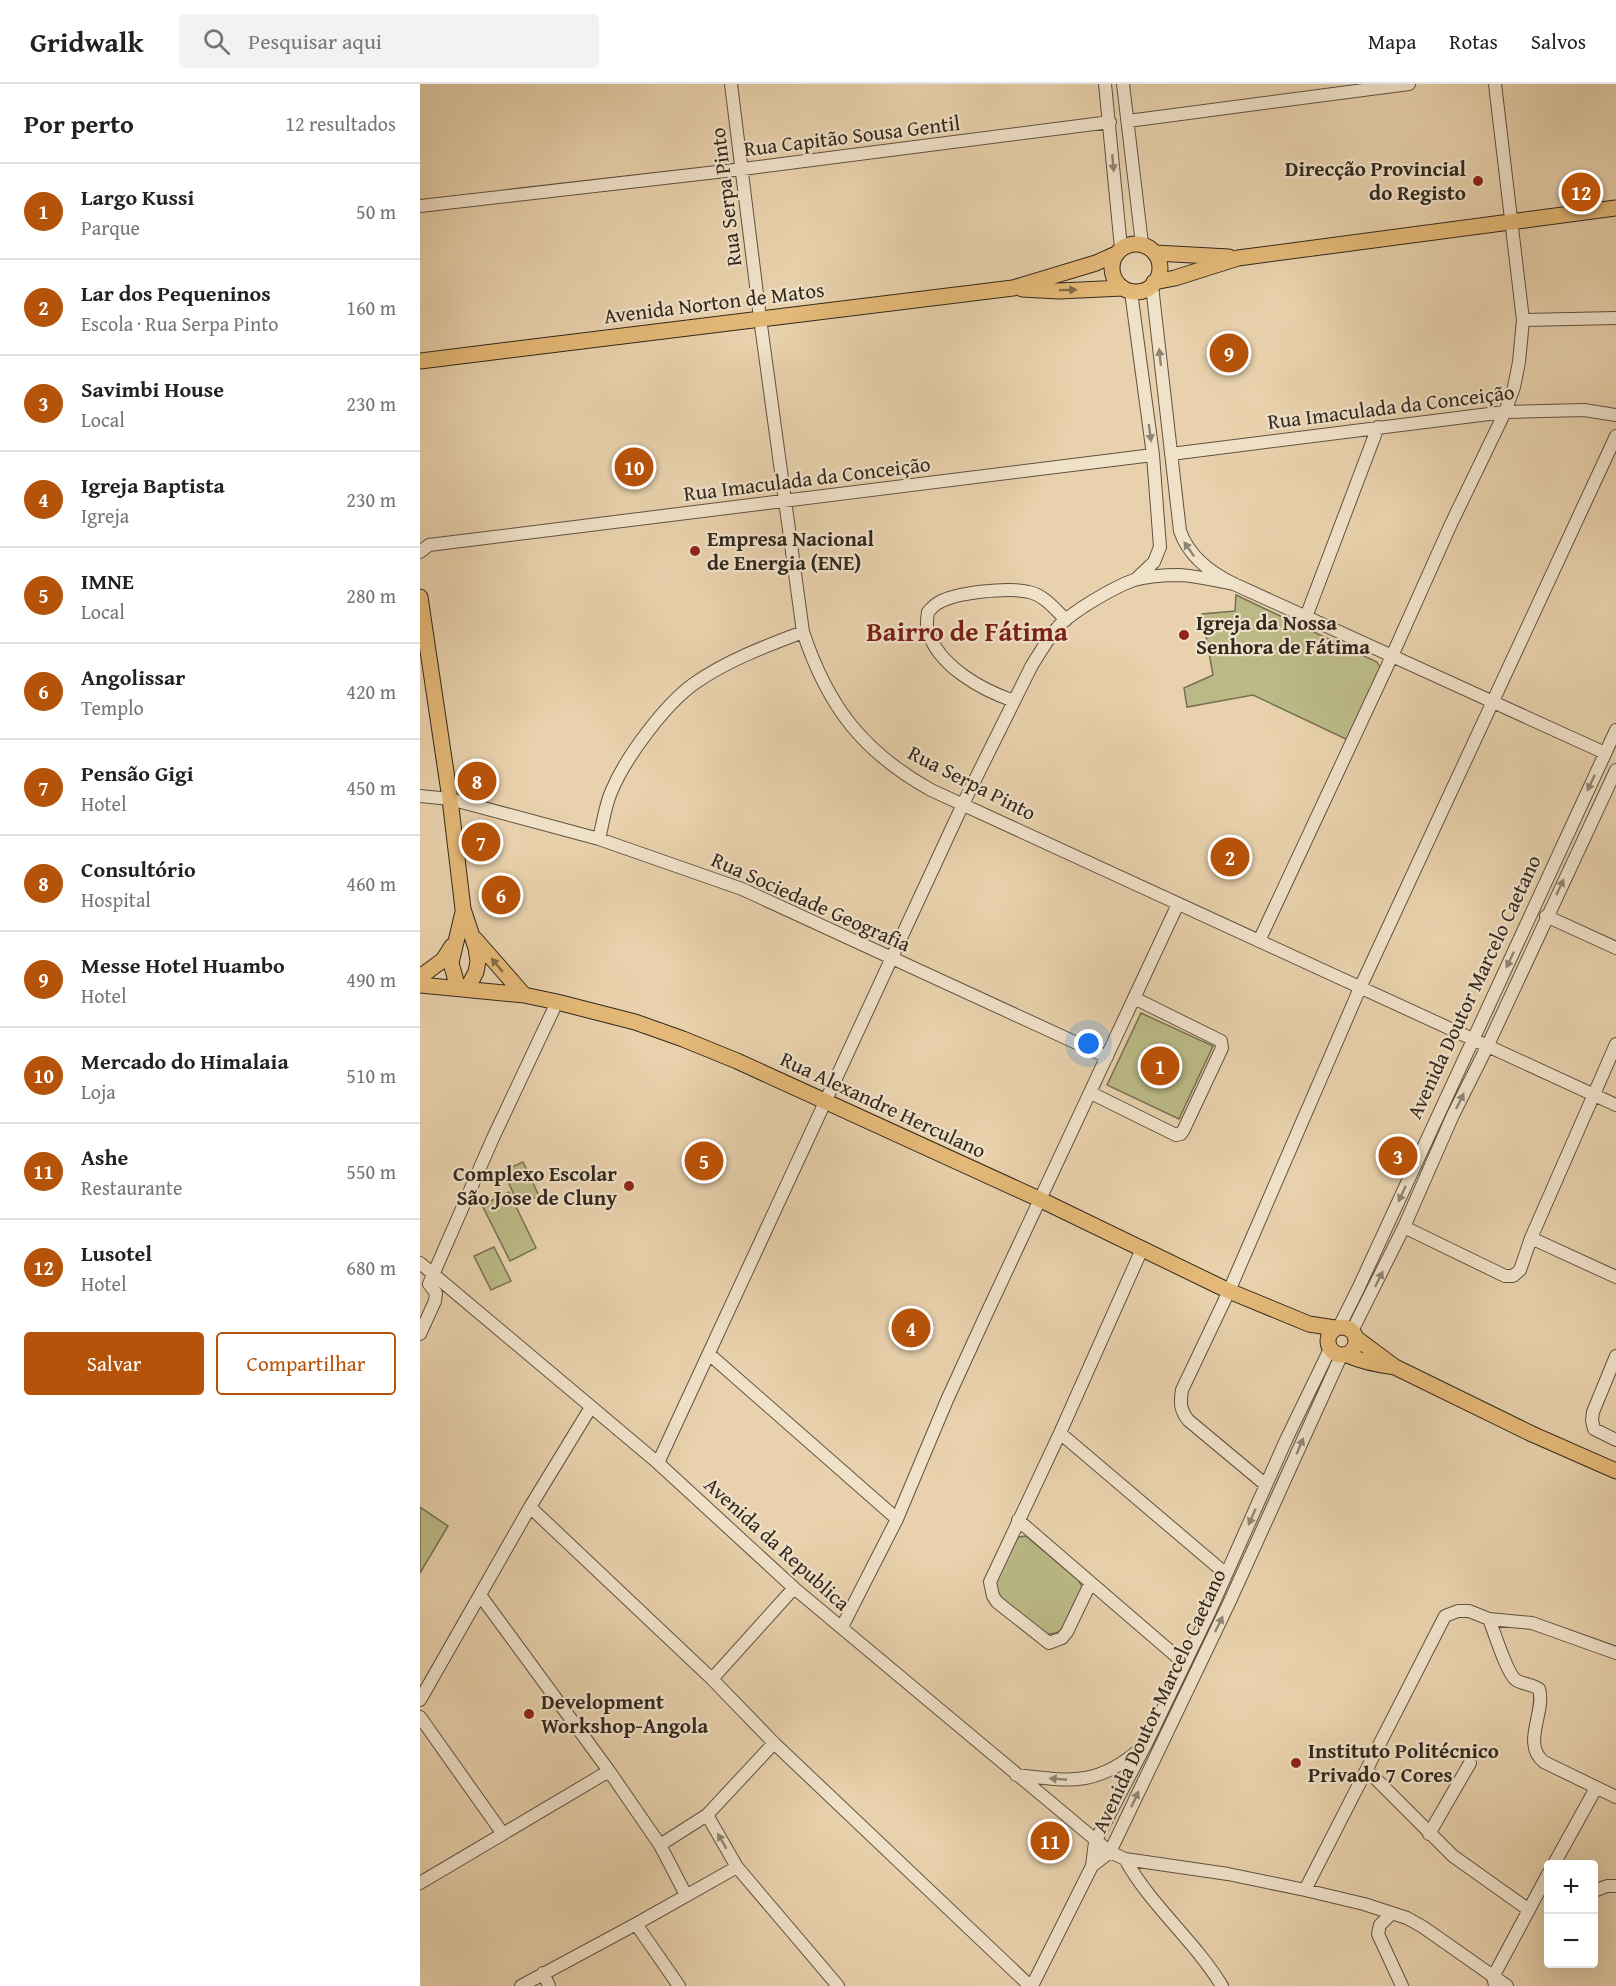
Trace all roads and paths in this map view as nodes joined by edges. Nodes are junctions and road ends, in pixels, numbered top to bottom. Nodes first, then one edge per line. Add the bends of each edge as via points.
1 (731, 84) edge
2 (1105, 84) edge
3 (1124, 84) edge
4 (1408, 84) edge
5 (1495, 84) edge
6 (1128, 120) junction
7 (1110, 122) junction
8 (743, 169) junction
9 (420, 206) edge
10 (1616, 208) edge
11 (1511, 222) junction
12 (1148, 249) junction
13 (1119, 251) junction
14 (1238, 258) junction
15 (1153, 284) junction
16 (1013, 288) junction
17 (1127, 290) junction
18 (760, 318) junction
19 (1616, 318) edge
20 (1523, 320) junction
21 (420, 361) edge
22 (1504, 412) junction
23 (1616, 415) edge
24 (1377, 427) junction
25 (1616, 436) edge
26 (1171, 454) junction
27 (1153, 455) junction
28 (784, 501) junction
29 (423, 546) edge
30 (1135, 580) junction
31 (1234, 584) junction
32 (420, 597) edge
33 (1306, 616) junction
34 (1066, 620) junction
35 (803, 632) junction
36 (1392, 656) junction
37 (1014, 701) junction
38 (1491, 702) junction
39 (1616, 730) edge
40 (1605, 753) junction
41 (1616, 771) edge
42 (420, 796) edge
43 (450, 799) junction
44 (963, 804) junction
45 (599, 839) junction
46 (1178, 904) junction
47 (1546, 916) junction
48 (464, 936) junction
49 (1259, 941) junction
50 (1616, 948) edge
51 (891, 958) junction
52 (420, 977) edge
53 (420, 985) edge
54 (1360, 988) junction
55 (463, 989) junction
56 (524, 995) junction
57 (1134, 998) junction
58 (556, 1002) junction
59 (1472, 1040) junction
60 (1616, 1044) edge
61 (1487, 1047) junction
62 (1107, 1057) junction
63 (1091, 1093) junction
64 (1594, 1094) junction
65 (824, 1101) junction
66 (1616, 1105) edge
67 (1039, 1199) junction
68 (1404, 1227) junction
69 (1531, 1238) junction
70 (1142, 1249) junction
71 (420, 1263) edge
72 (1616, 1277) edge
73 (428, 1281) edge
74 (1229, 1291) junction
75 (1309, 1324) junction
76 (1346, 1331) junction
77 (420, 1334) edge
78 (1336, 1351) junction
79 (709, 1354) junction
80 (1616, 1356) edge
81 (1395, 1367) junction
82 (591, 1407) junction
83 (1060, 1433) junction
84 (1616, 1440) edge
85 (658, 1463) junction
86 (1616, 1471) edge
87 (1266, 1485) junction
88 (530, 1507) junction
89 (897, 1519) junction
90 (1018, 1520) junction
91 (1226, 1574) junction
92 (1090, 1584) junction
93 (794, 1588) junction
94 (480, 1595) junction
95 (1489, 1619) junction
96 (842, 1627) junction
97 (1616, 1653) edge
98 (1184, 1663) junction
99 (712, 1679) junction
100 (420, 1700) edge
101 (420, 1717) edge
102 (1147, 1742) junction
103 (774, 1743) junction
104 (1470, 1763) dead end
105 (1367, 1770) junction
106 (609, 1771) junction
107 (1017, 1775) junction
108 (1596, 1788) junction
109 (1616, 1797) edge
110 (707, 1815) junction
111 (1429, 1833) junction
112 (503, 1834) junction
113 (1095, 1842) junction
114 (660, 1845) junction
115 (1110, 1852) junction
116 (1125, 1859) junction
117 (1556, 1860) edge
118 (737, 1866) junction
119 (1092, 1866) junction
120 (420, 1883) edge
121 (1616, 1886) edge
122 (1598, 1889) edge
123 (1305, 1890) junction
124 (686, 1895) junction
125 (1542, 1897) edge
126 (1528, 1910) junction
127 (1391, 1914) junction
128 (636, 1924) junction
129 (543, 1973) junction
130 (1494, 1982) edge
131 (521, 1986) edge
132 (549, 1986) edge
133 (679, 1986) edge
134 (838, 1986) edge
135 (1031, 1986) edge
136 (1222, 1986) edge
137 (1402, 1986) edge
138 (1507, 1986) edge

1 - 8 street, Rua Serpa Pinto
2 - 7 street
3 - 6 street
4 - 6 street
5 - 11 street
6 - 12 street
7 - 8 street, Rua Capitão Sousa Gentil
7 -> 13 street
8 - 9 street, Rua Capitão Sousa Gentil
8 - 18 street, Rua Serpa Pinto
10 - 11 main road
11 - 14 main road
11 - 20 street
12 - 13 main road via 1135,244
12 - 14 main road
12 - 15 main road via 1158,259 1159,271
13 - 16 main road, Avenida Norton de Matos via 1096,263
13 - 17 main road via 1112,262 1112,272 1115,281
14 - 15 main road
15 - 17 main road via 1140,291
26 -> 15 street
16 -> 17 main road, Avenida Norton de Matos
16 - 18 main road, Avenida Norton de Matos
17 -> 27 street
18 - 21 main road, Avenida Norton de Matos
18 - 28 street, Rua Serpa Pinto
19 - 20 street
20 - 22 street via 1514,387
22 - 23 street, Rua Imaculada da Conceição via 1584,410
22 - 24 street, Rua Imaculada da Conceição
22 - 36 street
24 - 26 street, Rua Imaculada da Conceição
24 - 33 street
25 - 38 street
31 -> 26 street via 1200,562 1184,542
27 - 28 street, Rua Imaculada da Conceição
27 - 30 street via 1160,547 1154,562
28 - 29 street, Rua Imaculada da Conceição
28 - 35 street, Rua Serpa Pinto
30 - 31 street via 1180,575
30 - 34 street
31 - 33 street
32 - 43 main road
33 - 36 street
34 - 37 street via 1043,648
34 - 37 street via 1031,592 1014,591 968,593 938,602 928,612 931,639 958,671
35 - 44 street, Rua Serpa Pinto via 829,695 861,737 909,778
35 - 45 street via 754,650 681,695 629,757 611,792
36 - 38 street
36 - 49 street
37 - 44 street
38 - 40 street
38 - 54 street
39 - 40 street, Avenida Doutor Marcelo Caetano
40 -> 59 street, Avenida Doutor Marcelo Caetano
47 -> 41 street, Avenida Doutor Marcelo Caetano
42 - 43 street, Rua Sociedade Geografia
43 - 45 street, Rua Sociedade Geografia
43 - 48 main road
44 - 46 street, Rua Serpa Pinto
44 - 51 street
45 - 51 street, Rua Sociedade Geografia via 742,889
46 - 49 street, Rua Serpa Pinto
46 - 57 street
47 - 50 street
47 - 61 street, Avenida Doutor Marcelo Caetano
48 - 52 main road via 443,960
48 - 55 main road via 450,963
48 - 55 main road via 476,948 478,961 476,972
56 -> 48 main road
49 - 54 street, Rua Serpa Pinto
51 - 62 street, Rua Sociedade Geografia
51 - 65 street
53 - 55 main road, Rua Alexandre Herculano
54 - 59 street, Rua Serpa Pinto
54 - 74 street
55 - 56 main road, Rua Alexandre Herculano
56 - 58 main road, Rua Alexandre Herculano
57 - 62 street
57 - 63 street via 1221,1041 1222,1048 1181,1134
58 - 65 main road, Rua Alexandre Herculano via 683,1039
58 - 73 street
59 - 61 street, Rua Serpa Pinto
59 -> 76 street, Avenida Doutor Marcelo Caetano via 1358,1289
60 - 64 street
61 - 64 street, Rua Serpa Pinto
68 -> 61 street, Avenida Doutor Marcelo Caetano
62 - 63 street
63 - 67 street
64 - 66 street, Rua Serpa Pinto
64 - 69 street
65 - 67 main road, Rua Alexandre Herculano
65 - 79 street
67 - 70 main road, Rua Alexandre Herculano
67 - 89 street
68 - 69 street via 1505,1276 1520,1270
76 -> 68 street, Avenida Doutor Marcelo Caetano
69 - 72 street
70 - 74 main road, Rua Alexandre Herculano
70 - 83 street
71 - 73 street, Avenida da Republica
73 - 77 street via 436,1293 435,1301
73 - 82 street, Avenida da Republica
74 - 75 main road, Rua Alexandre Herculano
74 - 87 street via 1182,1390 1180,1403 1188,1420
75 - 76 main road, Rua Alexandre Herculano
75 - 78 main road, Rua Alexandre Herculano
76 - 78 main road, Avenida Doutor Marcelo Caetano via 1328,1336
76 - 78 main road, Avenida Doutor Marcelo Caetano via 1354,1348
76 - 81 main road
78 - 81 main road via 1361,1362
78 - 87 street, Avenida Doutor Marcelo Caetano
115 -> 78 street, Avenida Doutor Marcelo Caetano via 1230,1601
79 - 85 street
79 - 89 street
80 - 84 street via 1592,1420 1594,1429
81 - 86 main road
82 - 85 street, Avenida da Republica
82 - 88 street
83 - 90 street
83 - 91 street
85 - 93 street, Avenida da Republica
87 -> 91 street, Avenida Doutor Marcelo Caetano
88 - 94 street
88 - 99 street
89 - 96 street
90 - 92 street
90 - 92 street via 990,1582 998,1602 1049,1643 1067,1632
91 - 98 street, Avenida Doutor Marcelo Caetano
92 - 98 street
93 - 96 street, Avenida da Republica
93 - 99 street
94 - 100 street
94 - 106 street
95 - 97 street via 1532,1623
95 - 105 street via 1469,1611 1445,1616
95 - 108 street via 1510,1674 1517,1681 1539,1689 1534,1749 1538,1757
96 - 107 street, Avenida da Republica
98 - 102 street, Avenida Doutor Marcelo Caetano
99 - 103 street
101 - 112 street
102 -> 107 street via 1125,1762 1086,1779
102 - 113 street, Avenida Doutor Marcelo Caetano
103 - 110 street
103 - 135 street
104 - 111 street
105 - 111 street
105 - 123 street
106 - 112 street
106 - 114 street
107 - 113 street, Avenida da Republica
108 - 109 street
108 - 117 street
110 - 114 street
118 -> 110 street
111 - 126 street via 1453,1856
112 - 120 street
113 - 115 street, Avenida da Republica
113 - 119 street, Avenida Doutor Marcelo Caetano
114 - 124 street
115 - 116 street, Avenida da Republica
115 - 119 street, Avenida Doutor Marcelo Caetano
116 - 123 street, Avenida da Republica
116 - 136 street via 1149,1896 1193,1945
118 - 124 street
118 - 134 street
119 - 135 street
121 - 122 street
123 - 127 street, Avenida da Republica
124 - 128 street
125 - 126 street
126 - 130 street
127 - 130 street, Avenida da Republica via 1407,1917 1423,1927
127 - 137 street via 1380,1925 1378,1934
128 - 129 street
128 - 133 street
129 - 131 street
129 - 132 street
130 - 138 street, Avenida da Republica

